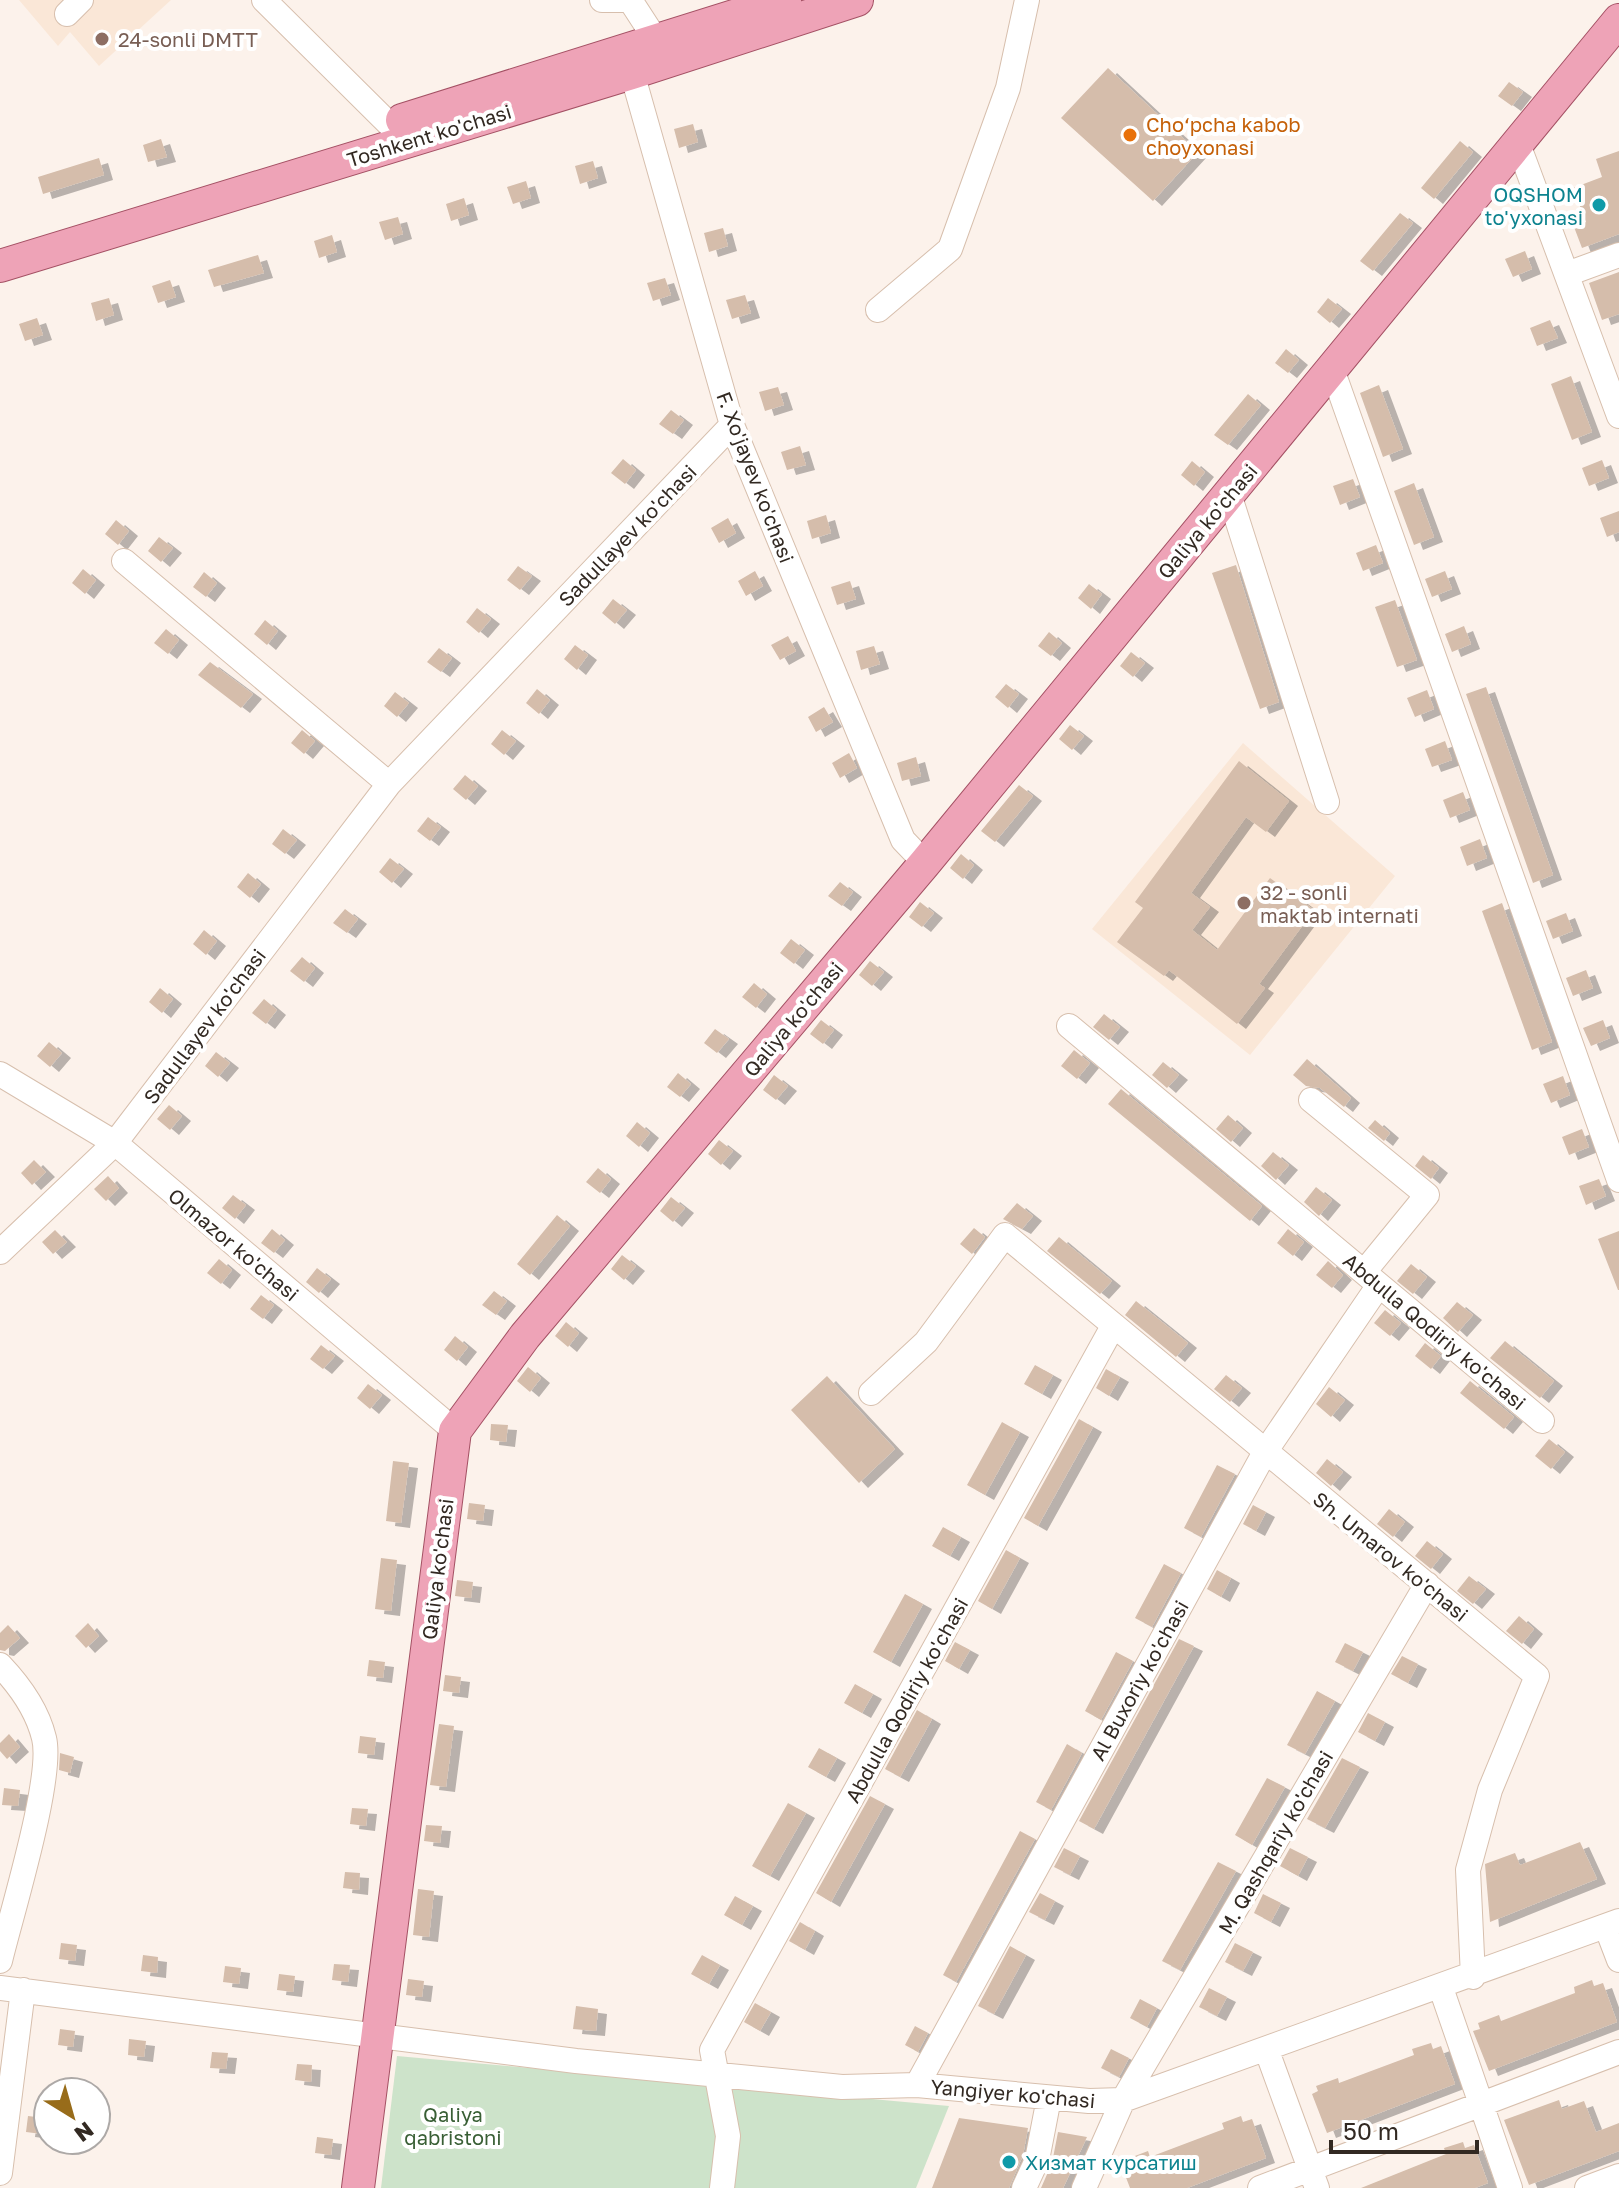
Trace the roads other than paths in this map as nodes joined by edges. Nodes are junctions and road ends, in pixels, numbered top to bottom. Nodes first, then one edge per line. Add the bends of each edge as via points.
1 (264, 0) edge
2 (602, 0) edge
3 (628, 0) edge
4 (785, 0) edge
5 (857, 0) edge
6 (1027, 0) edge
7 (1619, 20) edge
8 (656, 40) junction
9 (632, 73) junction
10 (389, 124) junction
11 (1518, 144) junction
12 (0, 244) edge
13 (1619, 255) edge
14 (0, 266) edge
15 (1567, 274) junction
16 (878, 310) dead end
17 (1332, 369) junction
18 (1619, 416) edge
19 (732, 425) junction
20 (1229, 494) junction
21 (124, 561) dead end
22 (389, 784) junction
23 (1327, 802) dead end
24 (925, 863) junction
25 (1069, 1026) dead end
26 (0, 1074) edge
27 (1311, 1100) dead end
28 (115, 1143) junction
29 (1619, 1180) edge
30 (0, 1252) edge
31 (1372, 1278) junction
32 (1112, 1328) junction
33 (871, 1393) dead end
34 (1542, 1421) dead end
35 (455, 1431) junction
36 (1265, 1452) junction
37 (1427, 1584) junction
38 (0, 1665) edge
39 (1613, 1924) edge
40 (1619, 1960) edge
41 (0, 1961) edge
42 (1473, 1977) junction
43 (1441, 1988) junction
44 (12, 1989) edge
45 (379, 2038) junction
46 (1267, 2051) junction
47 (1619, 2052) edge
48 (719, 2075) junction
49 (917, 2085) junction
50 (1049, 2098) junction
51 (1123, 2100) junction
52 (1480, 2105) junction
53 (0, 2173) edge
54 (1619, 2176) edge
55 (1314, 2178) edge
56 (358, 2188) edge
57 (722, 2188) edge
58 (1024, 2188) edge
59 (1084, 2188) edge
60 (1260, 2188) edge
61 (1510, 2188) edge
62 (1587, 2188) edge

1 - 10 street
2 - 3 street
3 - 8 street
4 - 8 main road, Toshkent ko'chasi
5 - 9 main road, Toshkent ko'chasi
6 - 16 street via 1008,88 950,249
7 - 11 main road, Qaliya ko'chasi
8 - 10 main road, Toshkent ko'chasi
9 - 14 main road, Toshkent ko'chasi
9 - 19 street, F. Xo'jayev ko'chasi
10 - 12 main road, Toshkent ko'chasi
11 - 15 street
11 - 17 main road, Qaliya ko'chasi
13 - 15 street
15 - 18 street
17 - 20 main road, Qaliya ko'chasi
17 - 29 street
19 - 22 street, Sadullayev ko'chasi
19 - 24 street, F. Xo'jayev ko'chasi via 903,840
20 - 23 street
20 - 24 main road, Qaliya ko'chasi
21 - 22 street
22 - 28 street, Sadullayev ko'chasi
24 - 35 main road, Qaliya ko'chasi via 525,1336
25 - 31 street, Abdulla Qodiriy ko'chasi
26 - 28 street, Olmazor ko'chasi
27 - 31 street, Al Buxoriy ko'chasi via 1427,1195
28 - 30 street, Sadullayev ko'chasi
28 - 35 street, Olmazor ko'chasi
31 - 34 street, Abdulla Qodiriy ko'chasi
31 - 36 street, Al Buxoriy ko'chasi
32 - 33 street, Sh. Umarov ko'chasi via 1005,1235 926,1342
32 - 36 street, Sh. Umarov ko'chasi
32 - 48 street, Abdulla Qodiriy ko'chasi via 712,2050
35 - 45 main road, Qaliya ko'chasi
36 - 37 street, Sh. Umarov ko'chasi
36 - 49 street, Al Buxoriy ko'chasi
37 - 42 street, Sh. Umarov ko'chasi via 1537,1676 1490,1790 1468,1870
37 - 51 street, M. Qashqariy ko'chasi
38 - 41 street via 32,1704 45,1740 45,1766
39 - 40 street
39 - 42 street, Yangiyer ko'chasi
42 - 43 street, Yangiyer ko'chasi
43 - 46 street, Yangiyer ko'chasi
43 - 52 street
44 - 45 street, Yangiyer ko'chasi
44 - 53 street
45 - 48 street, Yangiyer ko'chasi
45 - 56 main road, Qaliya ko'chasi
46 - 51 street, Yangiyer ko'chasi
46 - 55 street
47 - 52 street
48 - 49 street, Yangiyer ko'chasi via 842,2087
48 - 57 street, Abdulla Qodiriy ko'chasi via 728,2136
49 - 50 street, Yangiyer ko'chasi
50 - 51 street, Yangiyer ko'chasi
50 - 58 street via 1037,2160
51 - 59 street, M. Qashqariy ko'chasi
52 - 55 street
52 - 61 street
54 - 62 street
55 - 60 street

